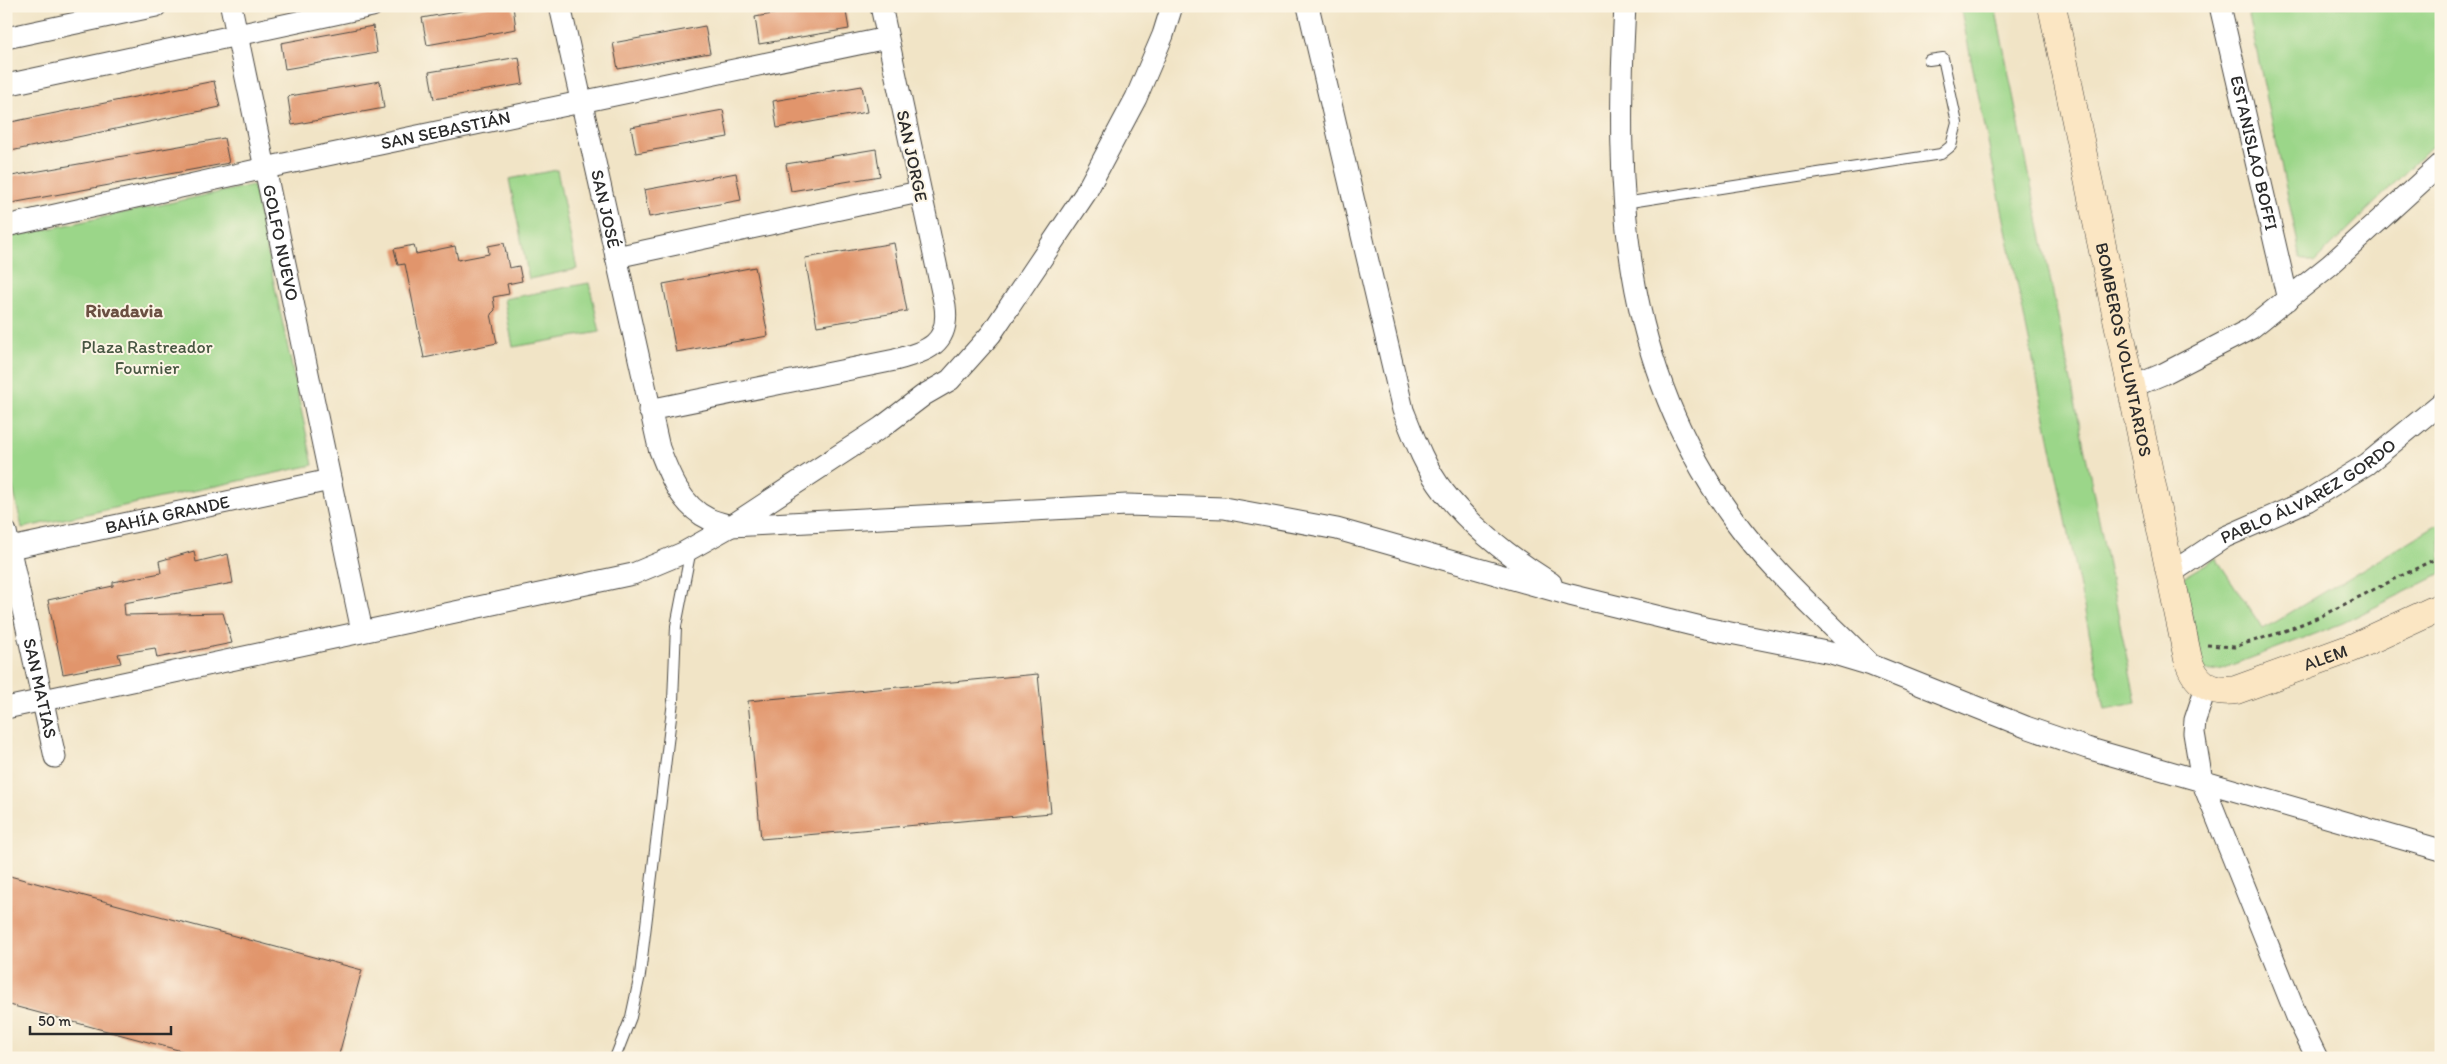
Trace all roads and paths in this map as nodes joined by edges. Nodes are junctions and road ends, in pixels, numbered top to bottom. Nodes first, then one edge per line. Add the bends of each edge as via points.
1 (156, 6) edge
2 (231, 6) edge
3 (372, 6) edge
4 (560, 6) edge
5 (880, 6) edge
6 (1172, 6) edge
7 (1308, 6) edge
8 (1625, 6) edge
9 (2052, 6) edge
10 (2220, 6) edge
11 (237, 36) junction
12 (6, 38) edge
13 (887, 38) junction
14 (1929, 60) dead end
15 (6, 85) edge
16 (581, 102) junction
17 (2441, 164) edge
18 (265, 168) junction
19 (919, 192) junction
20 (1624, 204) junction
21 (6, 226) edge
22 (616, 257) junction
23 (2288, 300) junction
24 (2132, 387) junction
25 (2441, 403) edge
26 (649, 410) junction
27 (330, 480) junction
28 (731, 526) junction
29 (7, 543) edge
30 (691, 549) junction
31 (2441, 556) edge
32 (2171, 573) junction
33 (1570, 595) junction
34 (2441, 607) edge
35 (362, 631) junction
36 (2204, 650) dead end
37 (1871, 665) junction
38 (2206, 687) junction
39 (42, 700) junction
40 (6, 708) edge
41 (56, 757) dead end
42 (2202, 781) junction
43 (2441, 850) edge
44 (615, 1058) edge
45 (2317, 1058) edge

1 - 12 street
2 - 11 street, GOLFO NUEVO
3 - 11 street
4 - 16 street, SAN JOSÉ
5 - 13 street, SAN JORGE
6 - 28 street via 1136,98 1085,194 991,334 950,380
7 - 33 street via 1403,410 1419,450 1442,491 1471,524 1523,565
8 - 20 street via 1621,106
9 - 24 main road, BOMBEROS VOLUNTARIOS
10 - 23 street, ESTANISLAO BOFFI
11 - 15 street
11 - 18 street, GOLFO NUEVO
13 - 16 street, SAN SEBASTIÁN
13 - 19 street, SAN JORGE
14 - 20 lane via 1943,58 1957,123 1951,146 1941,154
16 - 18 street, SAN SEBASTIÁN
16 - 22 street, SAN JOSÉ
17 - 23 street
18 - 21 street, SAN SEBASTIÁN
18 - 27 street, GOLFO NUEVO
19 - 22 street
19 - 26 street, SAN JORGE via 946,318 942,334 930,348 895,360
20 - 37 street via 1633,280 1646,340 1678,429 1732,518 1759,551
22 - 26 street, SAN JOSÉ
23 - 24 street via 2234,338
24 - 32 main road, BOMBEROS VOLUNTARIOS
25 - 32 street, PABLO ÁLVAREZ GORDO via 2367,464 2307,501 2225,537
26 - 28 street, SAN JOSÉ via 659,448 677,487 688,502 708,519
27 - 29 street, BAHÍA GRANDE
27 - 35 street, GOLFO NUEVO
28 - 30 street
28 - 33 street via 1127,505 1224,508 1336,530
29 - 39 street, SAN MATIAS
30 - 35 street via 633,574
30 - 44 lane via 676,626 674,700 640,975 631,1017
31 - 36 path via 2319,617 2234,646 2203,644
32 - 38 main road, BOMBEROS VOLUNTARIOS via 2190,666
33 - 37 street via 1705,628 1831,653
34 - 38 main road, ALEM via 2352,648 2243,688 2223,691
35 - 39 street
37 - 42 street via 2035,730
38 - 42 street via 2194,734
39 - 40 street
39 - 41 street, SAN MATIAS
42 - 43 street
42 - 45 street via 2297,1018

